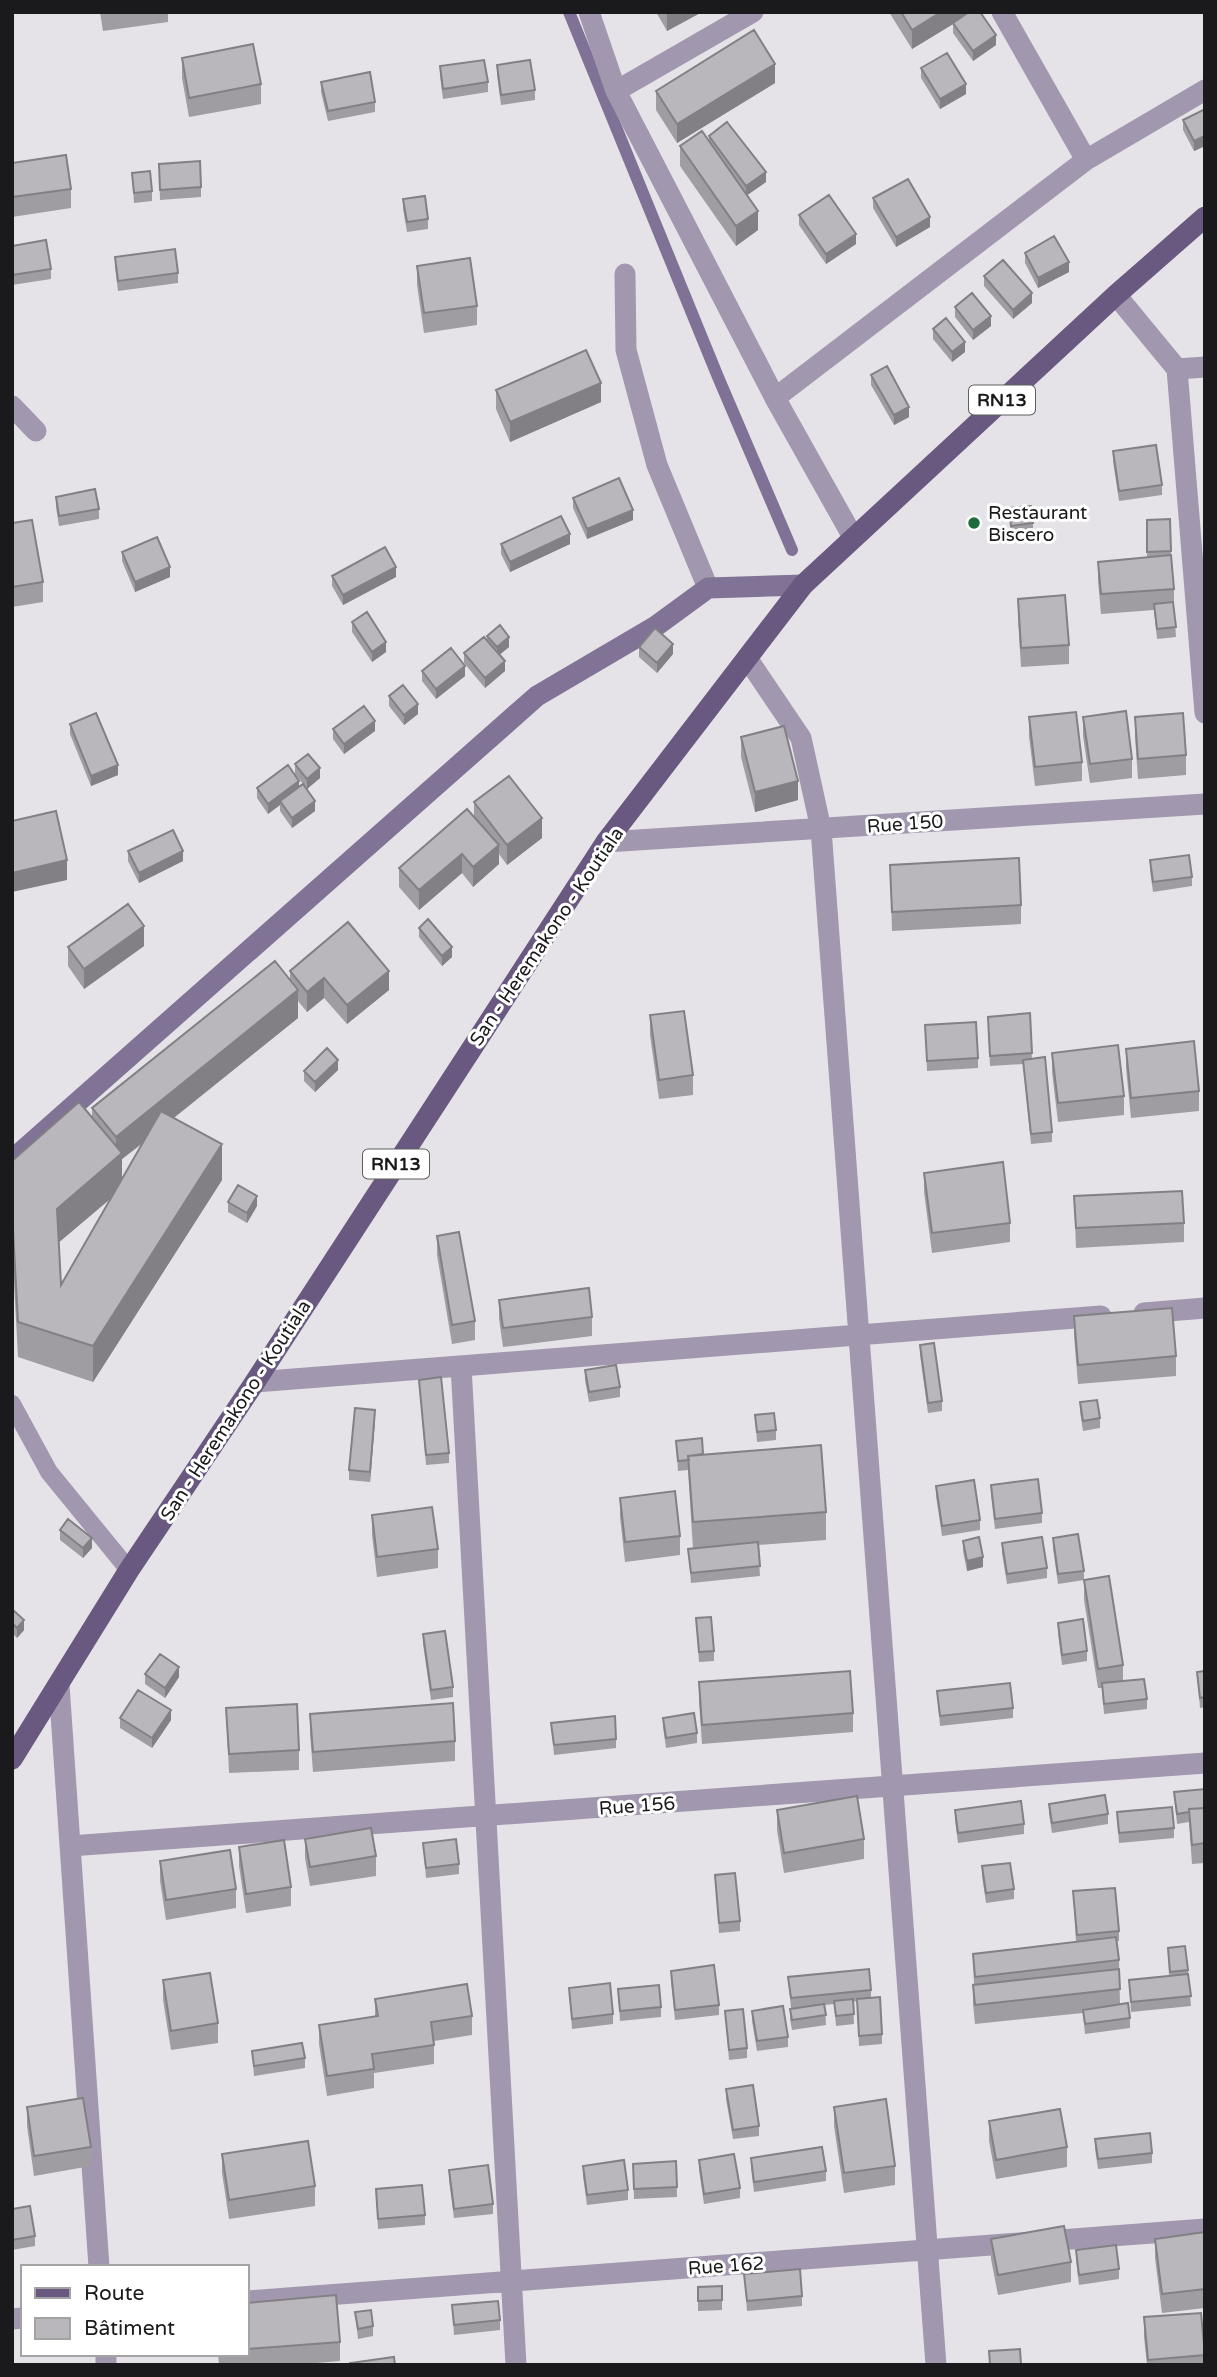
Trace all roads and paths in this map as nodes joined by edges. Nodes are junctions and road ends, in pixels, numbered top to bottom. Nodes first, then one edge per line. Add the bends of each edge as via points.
1 (589, 12) edge
2 (753, 12) edge
3 (1002, 12) edge
4 (1205, 90) edge
5 (616, 91) junction
6 (1086, 160) junction
7 (1205, 217) edge
8 (625, 274) dead end
9 (1116, 295) junction
10 (1205, 367) edge
11 (1177, 369) junction
12 (775, 398) junction
13 (12, 406) edge
14 (36, 431) dead end
15 (853, 537) junction
16 (803, 585) junction
17 (708, 588) junction
18 (747, 658) junction
19 (1205, 713) edge
20 (1205, 804) edge
21 (821, 829) junction
22 (606, 842) junction
23 (12, 1160) edge
24 (1205, 1308) edge
25 (858, 1335) junction
26 (461, 1366) junction
27 (255, 1382) junction
28 (12, 1404) edge
29 (129, 1570) junction
30 (59, 1685) junction
31 (12, 1759) edge
32 (1205, 1763) edge
33 (892, 1786) junction
34 (485, 1816) junction
35 (70, 1846) junction
36 (1205, 2229) edge
37 (927, 2250) junction
38 (100, 2265) edge
39 (512, 2281) junction
40 (248, 2301) edge
41 (516, 2365) edge
42 (936, 2365) edge

1 - 5 street
2 - 5 street
3 - 6 street
4 - 6 street
5 - 12 street
6 - 12 street
7 - 9 main road, San - Heremakono - Koutiala / RN13
8 - 17 street via 626,351 657,465
9 - 11 street
9 - 15 main road, San - Heremakono - Koutiala / RN13
10 - 11 street
11 - 19 street
12 - 15 street
13 - 14 street
15 - 16 main road, San - Heremakono - Koutiala / RN13
16 - 17 street
16 - 18 main road, San - Heremakono - Koutiala / RN13
17 - 23 street via 656,626 537,696
18 - 21 street via 801,738
18 - 22 main road, San - Heremakono - Koutiala / RN13
20 - 21 street, Rue 150
21 - 22 street, Rue 150
21 - 25 street
22 - 27 main road, San - Heremakono - Koutiala / RN13
24 - 25 street
25 - 26 street
25 - 33 street
26 - 27 street
26 - 34 street
27 - 29 main road, San - Heremakono - Koutiala / RN13
28 - 29 lane via 49,1472
29 - 30 main road, San - Heremakono - Koutiala / RN13
30 - 31 main road, San - Heremakono - Koutiala / RN13
30 - 35 street
32 - 33 street, Rue 156
33 - 34 street, Rue 156
33 - 37 street
34 - 35 street, Rue 156
34 - 39 street
35 - 38 street
36 - 37 street, Rue 162
37 - 39 street, Rue 162
37 - 42 street
39 - 40 street, Rue 162
39 - 41 street

